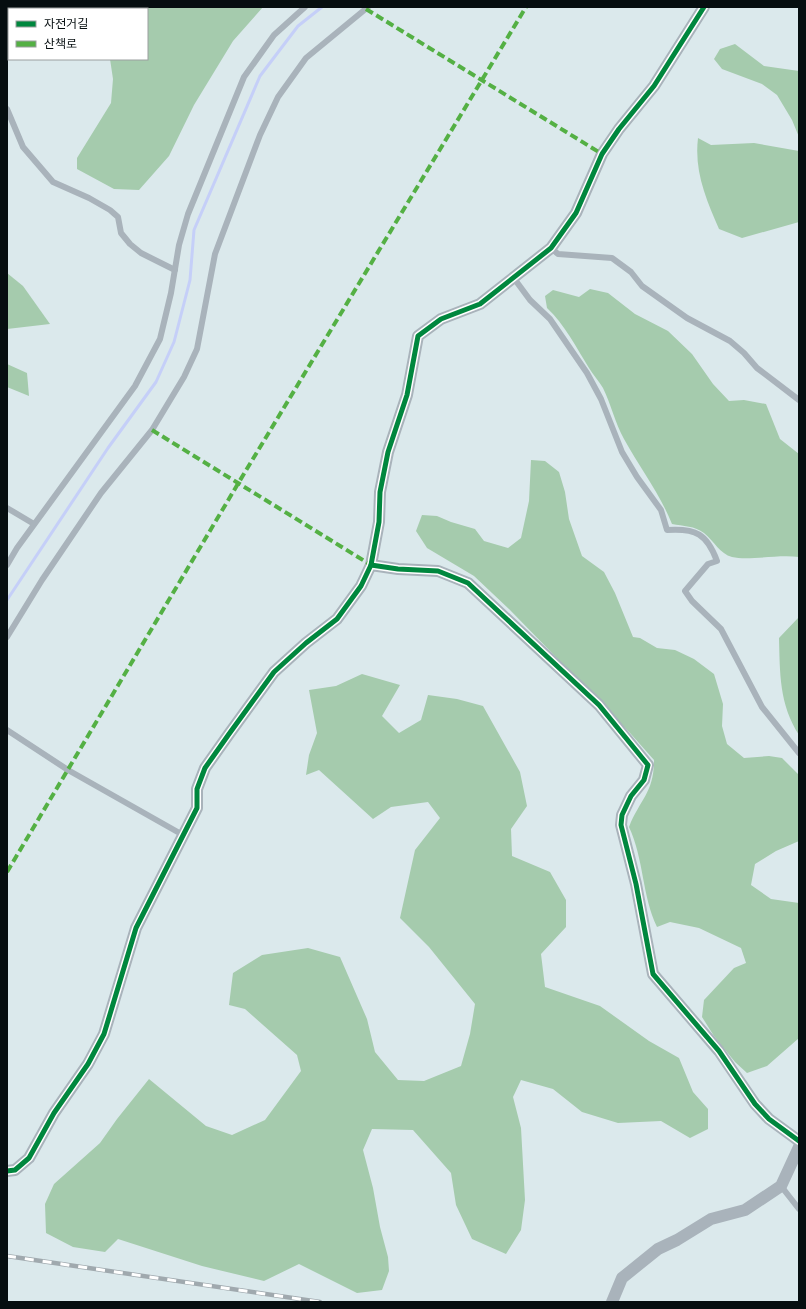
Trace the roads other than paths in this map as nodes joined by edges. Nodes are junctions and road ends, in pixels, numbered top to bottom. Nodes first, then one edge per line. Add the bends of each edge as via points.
1 (304, 7) edge
2 (368, 7) edge
3 (704, 7) edge
4 (7, 109) edge
5 (551, 248) junction
6 (175, 270) junction
7 (513, 277) junction
8 (799, 400) edge
9 (7, 508) edge
10 (34, 524) junction
11 (7, 565) edge
12 (371, 565) junction
13 (7, 637) edge
14 (7, 730) edge
15 (799, 753) edge
16 (182, 835) junction
17 (799, 1141) edge
18 (799, 1147) edge
19 (7, 1172) edge
20 (781, 1186) junction
21 (799, 1209) edge
22 (612, 1302) edge

1 - 6 lane via 274,35 244,77 188,214
2 - 13 lane via 306,58 278,97 260,135 215,254 197,349 184,377 152,430 101,494 42,580
3 - 5 street via 654,86 602,154 576,213
4 - 6 lane via 23,147 53,182 110,210 118,217 121,233 130,244 141,253
5 - 7 street
5 - 8 lane via 558,254 612,258 631,272 642,286 688,318 730,341 757,368
6 - 10 lane via 160,339 135,386
7 - 12 street via 480,304 441,319 418,336 407,396 388,452
7 - 15 lane via 530,300 550,319 587,373 601,399 622,452 661,510 667,530 698,533 713,549 717,561 708,564 685,591 720,629 762,707
9 - 10 lane
10 - 11 lane
12 - 16 street via 361,586 336,619 274,672 209,762 197,788 197,808
12 - 17 street via 438,571 468,583 600,705 648,765 644,780 631,796 622,815 621,826 636,884 653,974 719,1051 755,1104 770,1120
14 - 16 lane via 68,770
16 - 19 street via 136,928 104,1034 88,1064 54,1113 30,1158 15,1170
18 - 20 street
20 - 21 lane
20 - 22 street via 745,1210 711,1219 678,1240 658,1249 622,1278

